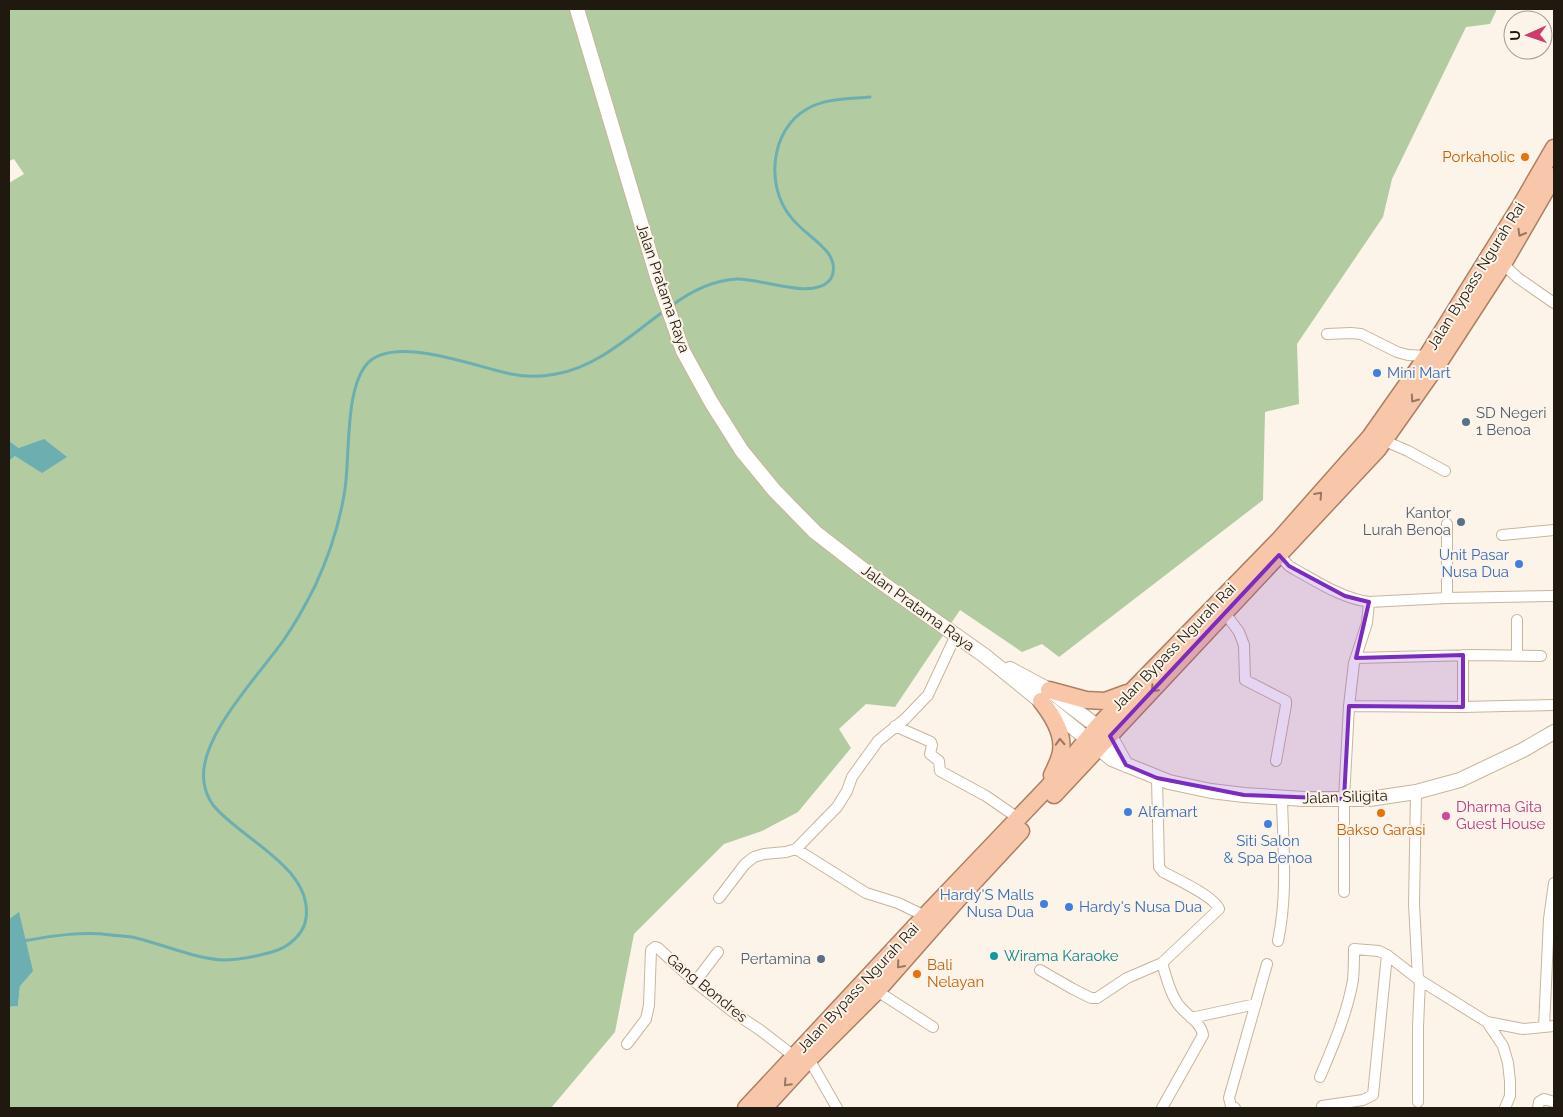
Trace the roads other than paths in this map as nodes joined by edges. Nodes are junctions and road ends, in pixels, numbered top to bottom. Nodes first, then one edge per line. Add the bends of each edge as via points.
1 (577, 12) edge
2 (1554, 148) edge
3 (1554, 176) edge
4 (1502, 264) junction
5 (1554, 303) edge
6 (1327, 334) dead end
7 (1427, 356) junction
8 (1384, 441) junction
9 (1445, 471) dead end
10 (1447, 524) dead end
11 (1554, 530) edge
12 (1502, 535) dead end
13 (1279, 555) junction
14 (1554, 596) edge
15 (1448, 598) junction
16 (1369, 602) junction
17 (1225, 613) junction
18 (1517, 620) dead end
19 (956, 636) junction
20 (1463, 655) junction
21 (1517, 656) junction
22 (1542, 656) dead end
23 (1356, 658) junction
24 (1132, 690) junction
25 (1045, 696) junction
26 (1554, 705) edge
27 (1349, 706) junction
28 (1463, 707) junction
29 (895, 726) junction
30 (1104, 731) junction
31 (1554, 732) edge
32 (1093, 744) junction
33 (1276, 761) dead end
34 (1126, 765) junction
35 (1157, 778) junction
36 (1048, 787) junction
37 (1416, 792) junction
38 (1282, 798) junction
39 (1344, 799) junction
40 (1018, 818) junction
41 (796, 849) junction
42 (1554, 883) edge
43 (1344, 892) dead end
44 (718, 898) dead end
45 (925, 916) junction
46 (1278, 942) dead end
47 (1551, 944) edge
48 (718, 952) dead end
49 (1387, 955) junction
50 (1162, 963) junction
51 (1267, 964) dead end
52 (1040, 970) dead end
53 (1419, 980) junction
54 (695, 982) junction
55 (877, 991) junction
56 (1256, 1004) junction
57 (1191, 1018) junction
58 (1487, 1022) junction
59 (933, 1027) dead end
60 (1549, 1027) edge
61 (627, 1044) dead end
62 (806, 1063) junction
63 (1320, 1077) dead end
64 (1418, 1102) dead end
65 (1554, 1102) edge
66 (1322, 1106) dead end
67 (746, 1108) edge
68 (764, 1108) edge
69 (837, 1108) edge
70 (1162, 1108) edge
71 (1235, 1108) edge
72 (1506, 1108) edge
73 (1538, 1108) edge

1 - 19 main road, Jalan Pratama Raya via 671,319 683,351 710,402 742,451 815,532
2 - 7 highway, Jalan Bypass Ngurah Rai
3 -> 4 highway, Jalan Bypass Ngurah Rai
4 - 5 street
4 -> 8 highway, Jalan Bypass Ngurah Rai
6 - 7 street via 1362,334 1397,352
24 -> 7 highway, Jalan Bypass Ngurah Rai via 1279,540 1370,437
8 - 9 street
8 - 13 highway, Jalan Bypass Ngurah Rai
10 - 15 street
11 - 12 street
13 - 16 street via 1289,566 1345,596
13 - 17 highway, Jalan Bypass Ngurah Rai
14 - 15 street
15 - 16 street
16 - 23 street via 1367,623
17 -> 30 highway, Jalan Bypass Ngurah Rai
17 - 33 street via 1244,645 1246,680 1286,702
18 - 21 street
19 - 25 main road, Jalan Pratama Raya via 1002,671
19 - 29 street via 928,695
20 - 21 street
20 - 23 street
20 - 28 street
21 - 22 street
23 - 27 street
24 - 25 highway via 1106,701
24 - 30 highway, Jalan Bypass Ngurah Rai
25 - 30 main road, Jalan Pratama Raya
25 - 32 main road, Jalan Pratama Raya
36 -> 25 highway via 1061,754 1060,735
26 - 28 street
27 - 28 street
27 - 39 street
29 - 40 street via 930,742 930,754 940,760 940,771
29 - 41 street via 867,755 837,807
30 - 32 highway, Jalan Bypass Ngurah Rai
30 - 34 main road
31 - 37 main road, Jalan Siligita via 1460,780
32 - 34 main road, Jalan Siligita
32 - 36 highway, Jalan Bypass Ngurah Rai
32 -> 55 highway, Jalan Bypass Ngurah Rai
34 - 35 main road, Jalan Siligita
35 - 38 main road, Jalan Siligita via 1211,791
35 - 50 street via 1160,867 1163,872 1209,898 1219,909
36 - 40 highway, Jalan Bypass Ngurah Rai
37 - 39 main road, Jalan Siligita
37 - 53 street via 1414,904
38 - 39 main road, Jalan Siligita
38 - 46 street via 1284,891
39 - 43 street
40 - 45 highway, Jalan Bypass Ngurah Rai
41 - 44 street via 754,857
41 - 45 street via 866,893
42 - 47 street via 1549,920
45 - 62 highway, Jalan Bypass Ngurah Rai
47 - 60 street
48 - 54 street
49 - 53 street
49 - 63 street via 1379,951 1354,949 1353,980 1345,1012
49 - 66 street via 1373,1095 1363,1100
50 - 52 street via 1126,978 1097,998 1091,998
50 - 57 street via 1176,1003
51 - 56 street
53 - 58 street
53 - 64 street
54 - 61 street, Gang Bondres via 658,948 653,948 646,1019
54 - 62 street, Gang Bondres
55 - 59 street
55 - 62 highway, Jalan Bypass Ngurah Rai
56 - 57 street
56 - 71 street via 1229,1098
57 - 70 street via 1200,1027 1202,1035
58 - 60 street via 1523,1029
58 - 72 street via 1503,1046 1508,1064 1510,1096
62 - 67 highway, Jalan Bypass Ngurah Rai
62 -> 68 highway, Jalan Bypass Ngurah Rai
62 - 69 street
65 - 73 street via 1544,1099

